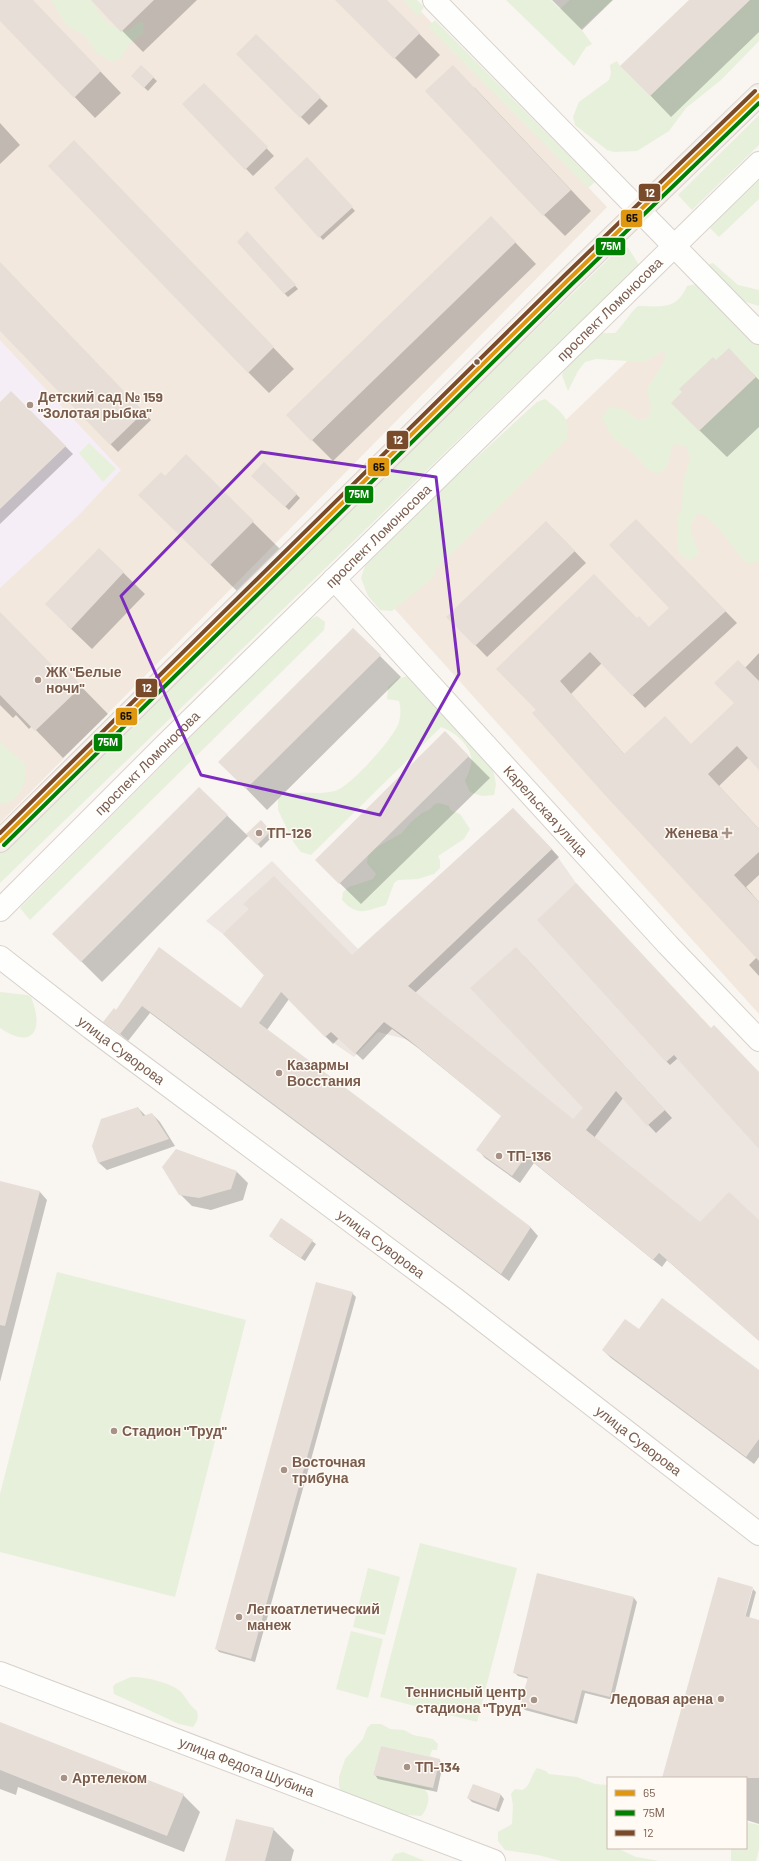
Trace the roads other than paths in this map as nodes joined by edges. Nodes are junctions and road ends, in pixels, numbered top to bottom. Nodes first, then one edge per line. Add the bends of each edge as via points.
1 (434, 0) edge
2 (759, 95) edge
3 (759, 163) edge
4 (640, 212) junction
5 (674, 246) junction
6 (759, 333) edge
7 (334, 580) junction
8 (0, 841) edge
9 (0, 910) edge
10 (0, 957) edge
11 (759, 1040) edge
12 (759, 1534) edge
13 (0, 1674) edge
14 (494, 1861) edge

1 - 4 street
2 - 4 main road
3 - 5 street, проспект Ломоносова
4 - 5 street
4 - 8 main road
5 - 6 street
5 - 7 street, проспект Ломоносова
7 - 9 street, проспект Ломоносова
7 - 11 street, Карельская улица via 668,945
10 - 12 street, улица Суворова via 90,1028 454,1298
13 - 14 street, улица Федота Шубина

